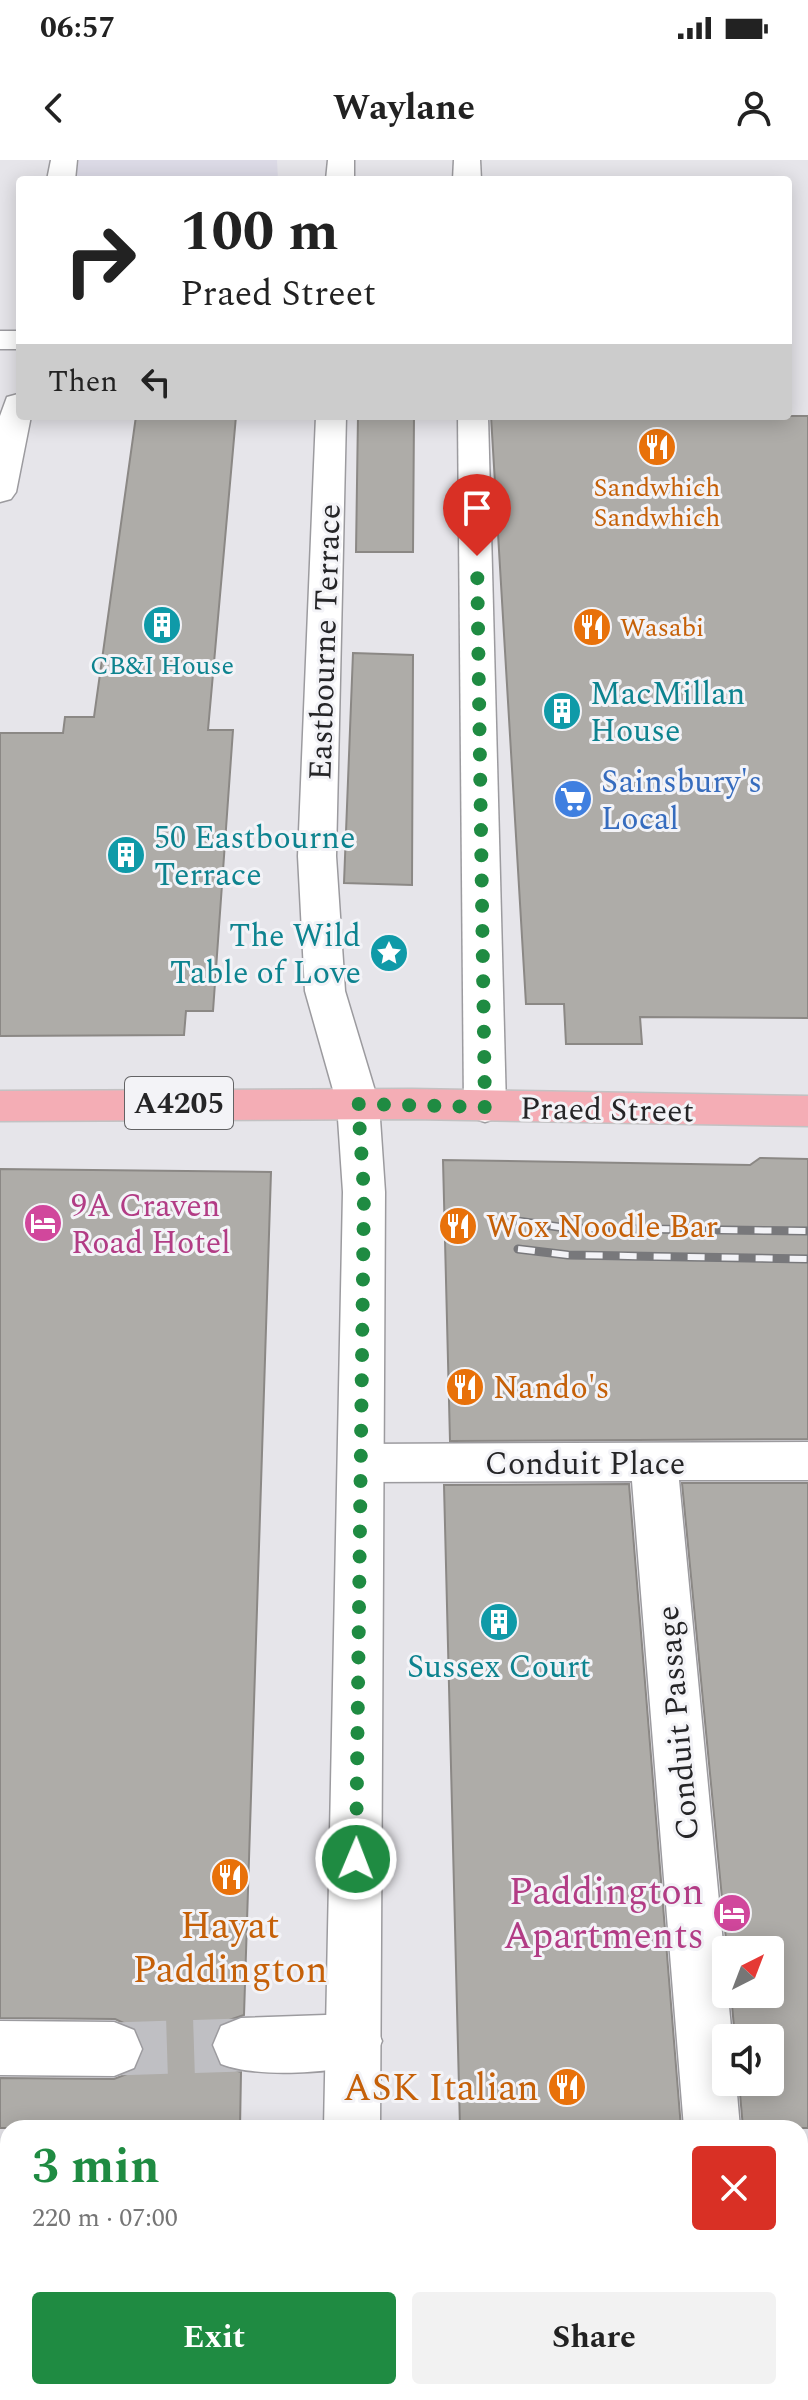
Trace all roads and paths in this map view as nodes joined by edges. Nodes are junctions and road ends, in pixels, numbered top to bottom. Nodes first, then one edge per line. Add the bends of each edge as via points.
1 (16, 413) edge
2 (331, 420) edge
3 (473, 420) edge
4 (0, 492) edge
5 (358, 1104) junction
6 (0, 1106) edge
7 (485, 1107) junction
8 (808, 1111) edge
9 (808, 1461) edge
10 (654, 1462) junction
11 (361, 1463) junction
12 (354, 2041) junction
13 (241, 2045) tunnel mouth
14 (0, 2048) edge
15 (114, 2049) tunnel mouth
16 (352, 2120) edge
17 (711, 2120) edge

1 - 4 street
2 - 5 street, Eastbourne Terrace via 317,856 325,991
3 - 7 street
5 - 6 main road, A4205
5 - 7 main road, Praed Street / A4205
5 - 11 street, Eastbourne Terrace via 364,1192
7 - 8 main road, Praed Street / A4205
9 - 10 street, Conduit Place
10 - 11 street, Conduit Place
10 - 17 street, Conduit Passage
11 - 12 street, Eastbourne Terrace
12 - 13 street
12 - 16 street, Eastbourne Terrace
14 - 15 street

